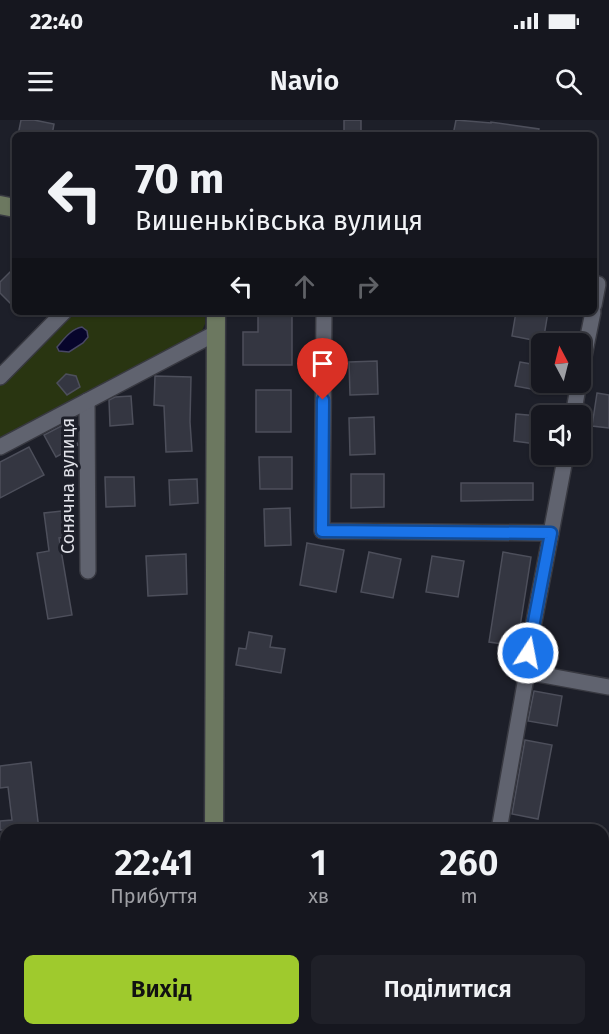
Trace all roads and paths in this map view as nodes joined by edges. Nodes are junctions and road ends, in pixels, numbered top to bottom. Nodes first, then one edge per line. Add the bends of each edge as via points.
1 (61, 315) edge
2 (216, 315) edge
3 (324, 315) edge
4 (592, 315) edge
5 (216, 333) junction
6 (589, 333) edge
7 (0, 377) edge
8 (87, 401) junction
9 (0, 447) edge
10 (564, 465) edge
11 (551, 533) junction
12 (88, 572) dead end
13 (528, 653) dead end
14 (609, 687) edge
15 (214, 824) edge
16 (500, 824) edge

1 - 7 street
2 - 5 street
3 - 11 street via 322,531
4 - 6 street
5 - 8 street, Сонячна вулиця
5 - 15 street
8 - 9 street, Сонячна вулиця
8 - 12 street, Сонячна вулиця
10 - 11 street
11 - 13 street
14 - 16 street via 526,672

